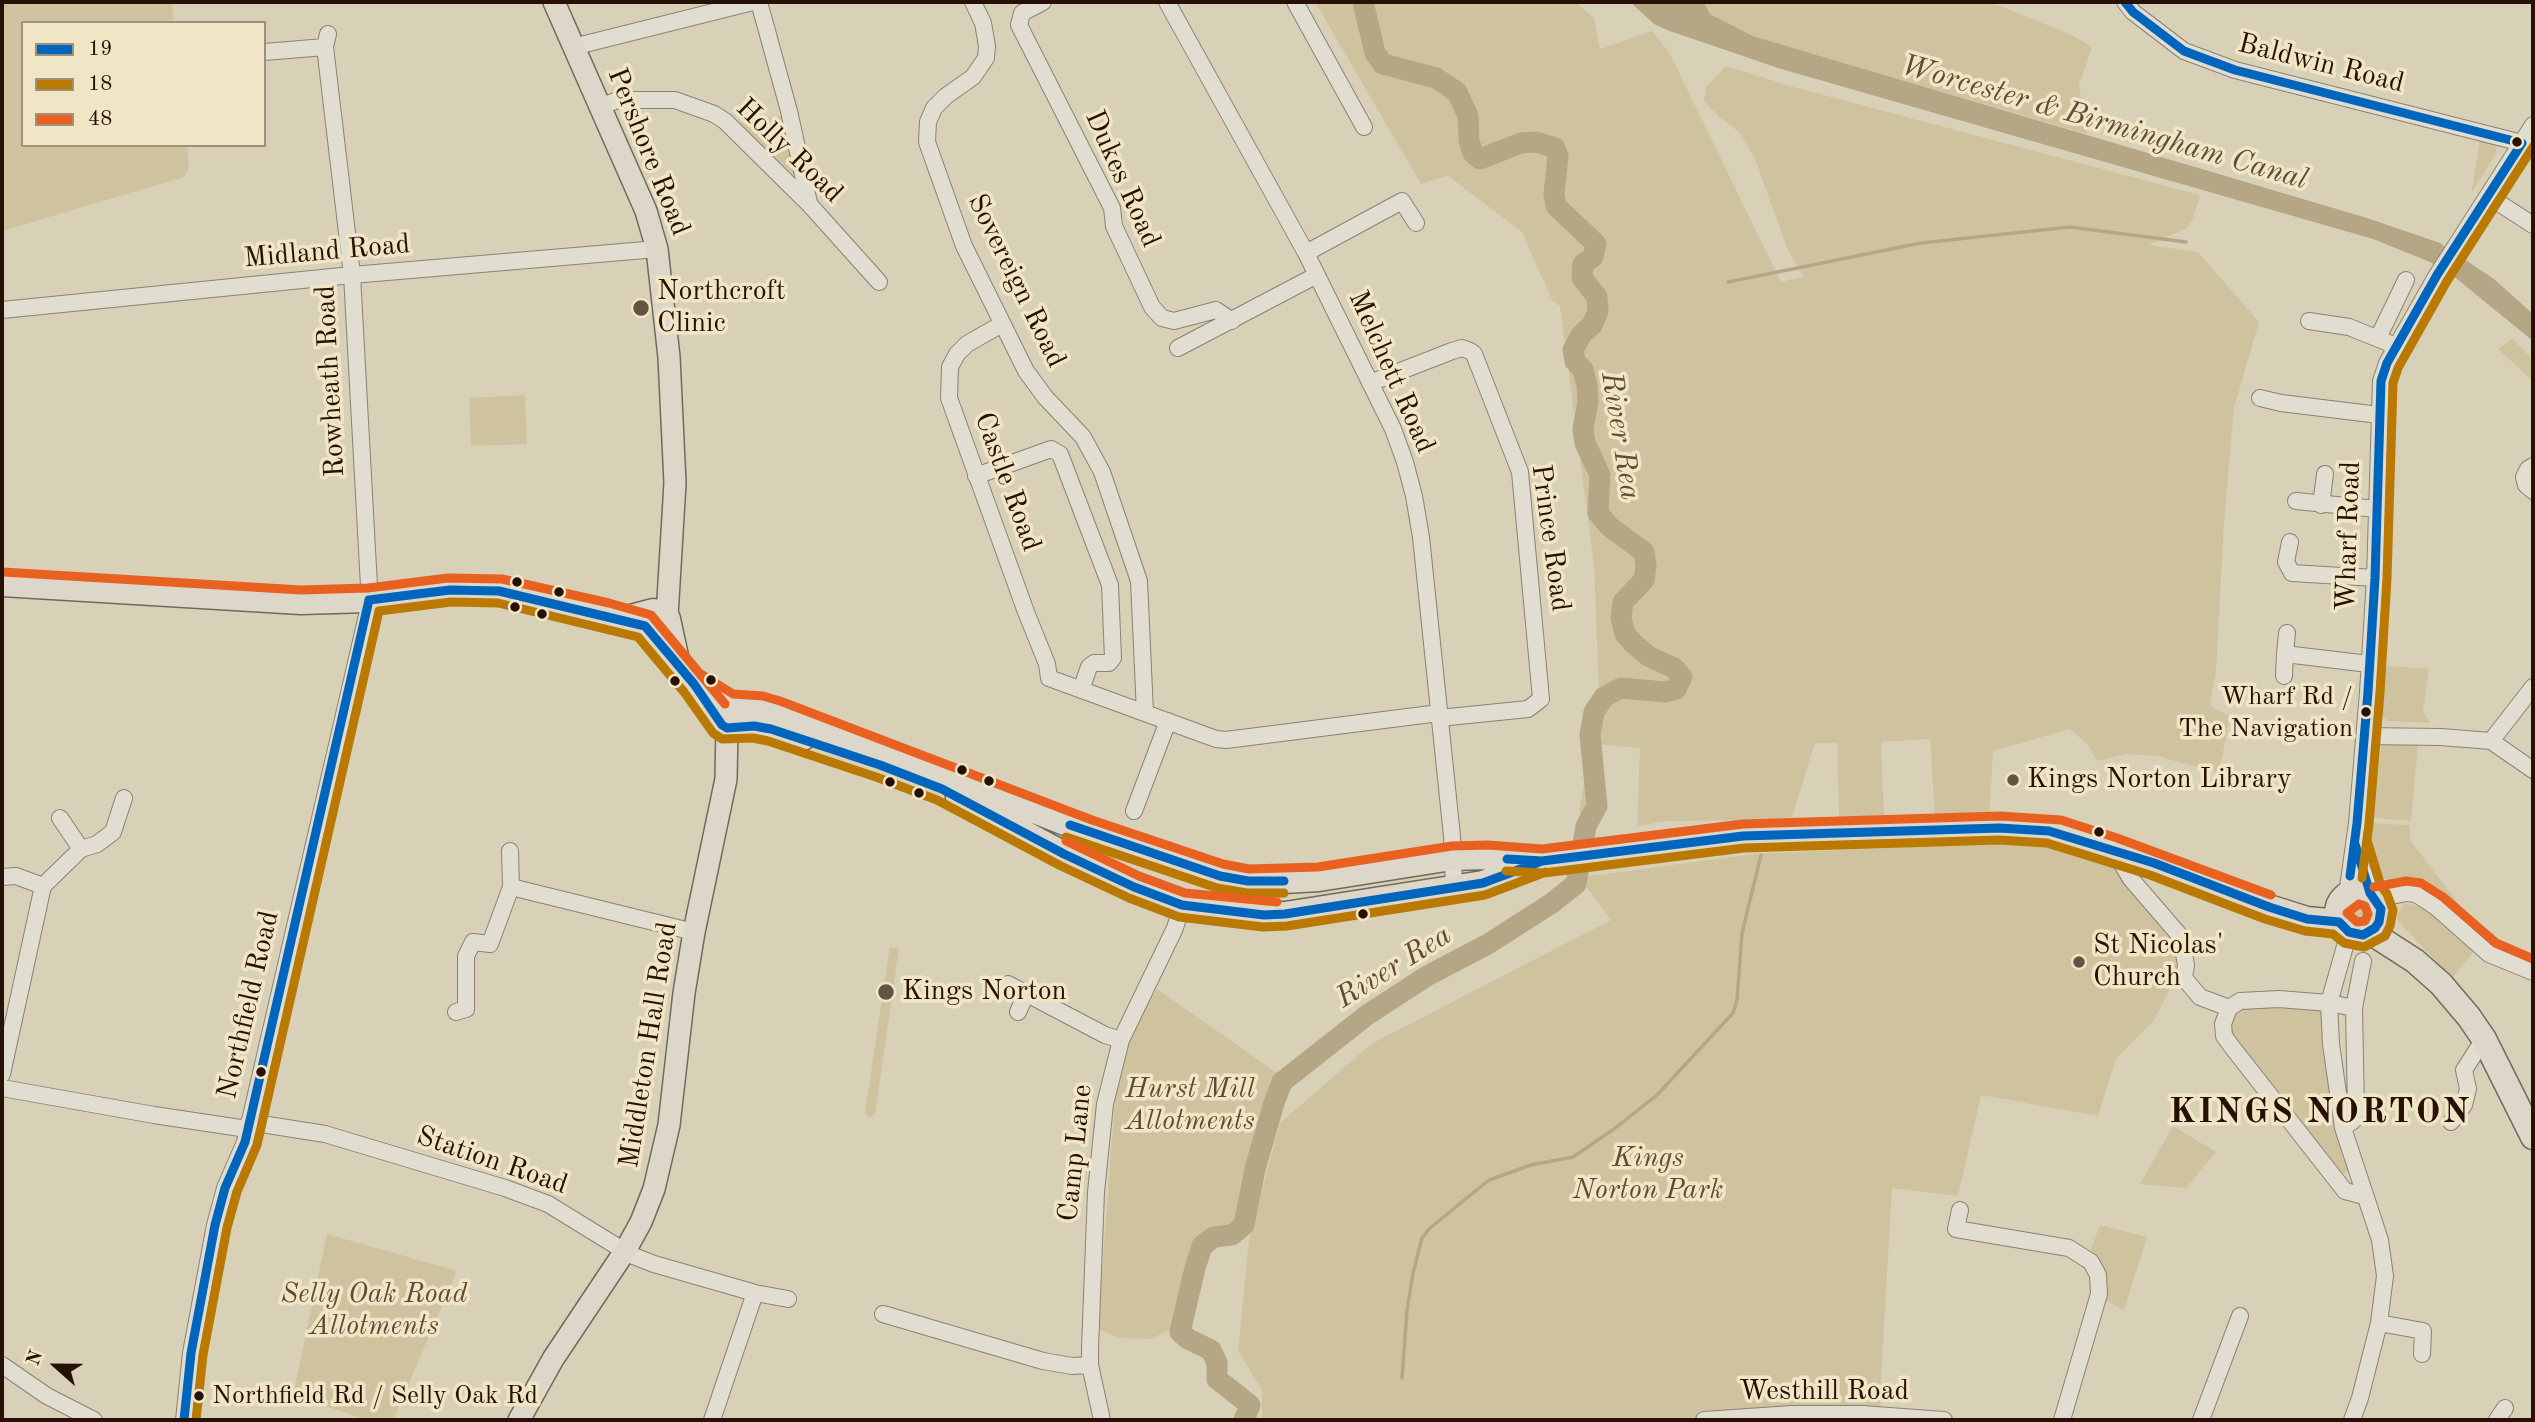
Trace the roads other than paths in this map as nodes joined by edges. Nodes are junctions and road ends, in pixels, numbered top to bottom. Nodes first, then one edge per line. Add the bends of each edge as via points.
1 (554, 2) edge
2 (752, 2) edge
3 (759, 2) edge
4 (973, 2) edge
5 (1043, 2) edge
6 (1167, 2) edge
7 (1296, 2) edge
8 (2124, 2) edge
9 (573, 47) junction
10 (266, 52) edge
11 (599, 107) junction
12 (2533, 125) edge
13 (1364, 127) dead end
14 (2522, 142) junction
15 (2488, 196) junction
16 (809, 204) junction
17 (1416, 222) dead end
18 (2533, 225) edge
19 (657, 248) junction
20 (1306, 253) junction
21 (352, 275) junction
22 (1317, 275) junction
23 (2406, 280) dead end
24 (879, 282) dead end
25 (2, 310) edge
26 (1232, 321) junction
27 (2309, 321) dead end
28 (1002, 324) junction
29 (2378, 338) junction
30 (2396, 346) junction
31 (1178, 348) dead end
32 (1370, 383) junction
33 (2260, 398) dead end
34 (2379, 415) junction
35 (2533, 466) edge
36 (2325, 474) dead end
37 (976, 476) junction
38 (2533, 491) edge
39 (2296, 502) dead end
40 (2321, 505) junction
41 (2377, 509) junction
42 (2291, 542) dead end
43 (2375, 578) junction
44 (2, 584) edge
45 (369, 600) junction
46 (651, 621) junction
47 (2287, 633) dead end
48 (2285, 654) junction
49 (2369, 664) junction
50 (2284, 676) dead end
51 (2533, 687) edge
52 (1081, 690) junction
53 (1145, 713) junction
54 (1439, 715) junction
55 (729, 718) junction
56 (1168, 721) junction
57 (2365, 736) junction
58 (2491, 741) junction
59 (2533, 770) edge
60 (946, 785) junction
61 (124, 798) dead end
62 (1134, 811) dead end
63 (60, 818) dead end
64 (81, 849) junction
65 (2113, 849) junction
66 (510, 851) dead end
67 (1452, 858) junction
68 (1542, 861) junction
69 (1192, 867) junction
70 (2, 877) edge
71 (43, 886) junction
72 (1454, 886) junction
73 (511, 887) junction
74 (1182, 905) junction
75 (2359, 911) junction
76 (694, 932) junction
77 (490, 944) junction
78 (503, 955) dead end
79 (2363, 961) dead end
80 (2533, 972) edge
81 (1008, 984) dead end
82 (1026, 994) junction
83 (2329, 1003) junction
84 (483, 1009) dead end
85 (2229, 1009) junction
86 (2354, 1009) junction
87 (1018, 1012) dead end
88 (2484, 1039) junction
89 (1121, 1040) junction
90 (2, 1074) edge
91 (2, 1088) edge
92 (2451, 1122) dead end
93 (248, 1126) junction
94 (2343, 1128) junction
95 (2533, 1137) edge
96 (2364, 1196) junction
97 (1959, 1210) dead end
98 (625, 1251) junction
99 (755, 1293) junction
100 (788, 1299) dead end
101 (883, 1314) dead end
102 (2240, 1317) dead end
103 (2379, 1323) junction
104 (2422, 1354) dead end
105 (1090, 1364) junction
106 (2, 1365) edge
107 (1792, 1417) edge
108 (1855, 1418) edge
109 (94, 1420) edge
110 (184, 1420) edge
111 (519, 1420) edge
112 (712, 1420) edge
113 (1102, 1420) edge
114 (1704, 1420) edge
115 (1944, 1420) edge
116 (2062, 1420) edge
117 (2201, 1420) edge
118 (2352, 1420) edge

1 - 9 main road, Pershore Road
2 - 9 street
3 - 16 street
4 - 28 street, Sovereign Road via 983,23 986,58 973,77 934,108 927,142 964,246
5 - 26 street, Dukes Road via 1022,13 1020,25 1112,208 1114,226 1152,307 1162,318 1174,321 1216,310
6 - 20 street, Melchett Road
7 - 13 street
8 - 14 street, Baldwin Road via 2184,51 2235,70
9 - 11 main road, Pershore Road
10 - 21 street, Rowheath Road via 327,41
11 - 16 street, Holly Road via 618,100 663,99 714,114
11 - 19 main road, Pershore Road via 646,211
12 - 14 street, Wharf Road
14 - 15 street, Wharf Road
15 - 18 street
15 - 30 street, Wharf Road
16 - 24 street, Holly Road
17 - 20 street via 1402,201
19 - 21 street, Midland Road
19 - 46 main road, Pershore Road via 670,356 675,483 670,581
20 - 22 street, Melchett Road
21 - 25 street, Midland Road
21 - 45 street, Rowheath Road
22 - 26 street
22 - 32 street, Melchett Road
23 - 29 street
26 - 31 street
27 - 29 street via 2349,327
28 - 37 street, Castle Road via 967,344 950,367 949,398
28 - 53 street, Sovereign Road via 1026,371 1083,438 1102,472 1139,581
29 - 30 street
30 - 34 street, Wharf Road via 2381,381
32 - 54 street, Melchett Road via 1396,438 1414,496
32 - 54 street, Prince Road via 1451,351 1470,351 1520,472 1541,699 1528,709
33 - 34 street
34 - 41 street, Wharf Road
35 - 38 street via 2524,477
36 - 40 street
37 - 52 street, Castle Road via 1049,678
37 - 52 street via 1051,449 1060,454 1110,584 1113,658 1089,667
39 - 40 street
40 - 41 street
41 - 43 street, Wharf Road
42 - 43 street via 2286,562 2292,573
43 - 49 street, Wharf Road
44 - 45 highway via 301,601
45 - 46 highway via 475,589
45 - 93 street, Northfield Road
46 - 55 highway via 687,675
47 - 48 street
48 - 49 street
48 - 50 street
49 - 57 street, Wharf Road
51 - 58 street
52 - 53 street
53 - 56 street
54 - 56 street via 1231,740
54 - 67 street, Melchett Road
55 - 60 highway
55 - 60 highway via 761,708 776,712 914,764
55 - 76 main road, Middleton Hall Road via 726,779
56 - 62 street
57 - 58 street
57 - 75 street, Wharf Road via 2355,844
58 - 59 street
60 - 69 highway
60 - 74 highway via 1076,859
61 - 64 street via 113,832
63 - 64 street
64 - 71 street
65 - 68 highway via 2057,832 1999,828 1743,836
65 - 75 highway via 2307,919
65 - 85 street via 2131,879 2181,937 2184,978 2200,996
66 - 73 street
67 - 68 highway
67 - 69 highway via 1320,879 1267,882
67 - 72 street, Melchett Road
68 - 72 highway via 1483,883
69 - 74 highway
70 - 71 street via 16,876
71 - 90 street
72 - 74 highway via 1285,914
73 - 76 street
73 - 77 street
74 - 89 street, Camp Lane
75 - 80 street via 2407,893 2416,894 2489,954
75 - 83 street, Wharf Road
75 - 88 highway via 2441,984
76 - 98 main road, Middleton Hall Road via 669,1125 654,1189
77 - 78 street
77 - 84 street via 473,942 466,956 461,1011
79 - 86 street
81 - 82 street
82 - 87 street
82 - 89 street
83 - 85 street via 2240,1001
83 - 86 street
83 - 94 street, Wharf Road
85 - 96 street via 2224,1036 2345,1191
86 - 94 street via 2356,1111 2353,1121
88 - 92 street via 2464,1070 2468,1089 2464,1105
88 - 95 highway
89 - 105 street, Camp Lane via 1105,1104 1096,1192
91 - 93 street, Station Road
93 - 98 street, Station Road via 325,1133 505,1188 548,1204
93 - 110 street, Northfield Road via 215,1225 191,1353
94 - 96 street, Wharf Road
96 - 103 street, Wharf Road via 2384,1264
97 - 116 street via 1956,1229 2069,1248 2091,1262 2098,1275 2099,1294
98 - 99 street, Station Road
98 - 111 main road, Middleton Hall Road via 553,1359
99 - 100 street, Station Road
99 - 112 street
101 - 105 street via 1043,1361 1072,1367
102 - 117 street
103 - 104 street via 2423,1331
103 - 118 street, Wharf Road
105 - 113 street, Camp Lane
106 - 109 street via 47,1396
107 - 108 street, Westhill Road
107 - 114 street, Westhill Road
108 - 115 street, Westhill Road

